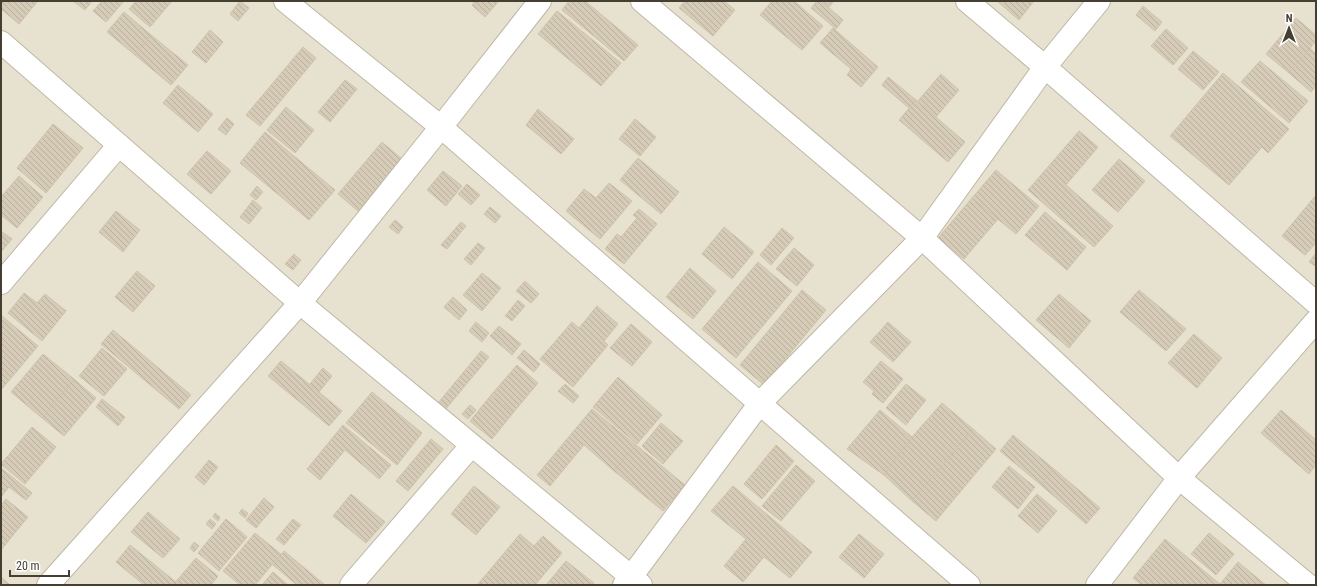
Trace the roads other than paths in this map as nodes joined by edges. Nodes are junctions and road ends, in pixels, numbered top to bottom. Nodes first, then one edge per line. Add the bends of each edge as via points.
1 (285, 1) edge
2 (540, 1) edge
3 (642, 1) edge
4 (967, 1) edge
5 (1099, 1) edge
6 (1, 42) edge
7 (1045, 67) junction
8 (441, 127) junction
9 (119, 145) junction
10 (922, 238) junction
11 (1, 283) edge
12 (300, 303) junction
13 (1316, 303) edge
14 (1316, 321) edge
15 (760, 402) junction
16 (471, 446) junction
17 (1179, 478) junction
18 (632, 582) edge
19 (48, 585) edge
20 (351, 585) edge
21 (969, 585) edge
22 (1097, 585) edge
23 (1308, 585) edge

1 - 8 street
2 - 8 street
3 - 10 street
4 - 7 street
5 - 7 street
6 - 9 street
7 - 10 street
7 - 13 street
8 - 12 street
8 - 15 street
9 - 11 street
9 - 12 street
10 - 15 street
10 - 17 street
12 - 16 street
12 - 19 street
14 - 17 street
15 - 18 street
15 - 21 street
16 - 18 street
16 - 20 street
17 - 22 street
17 - 23 street

